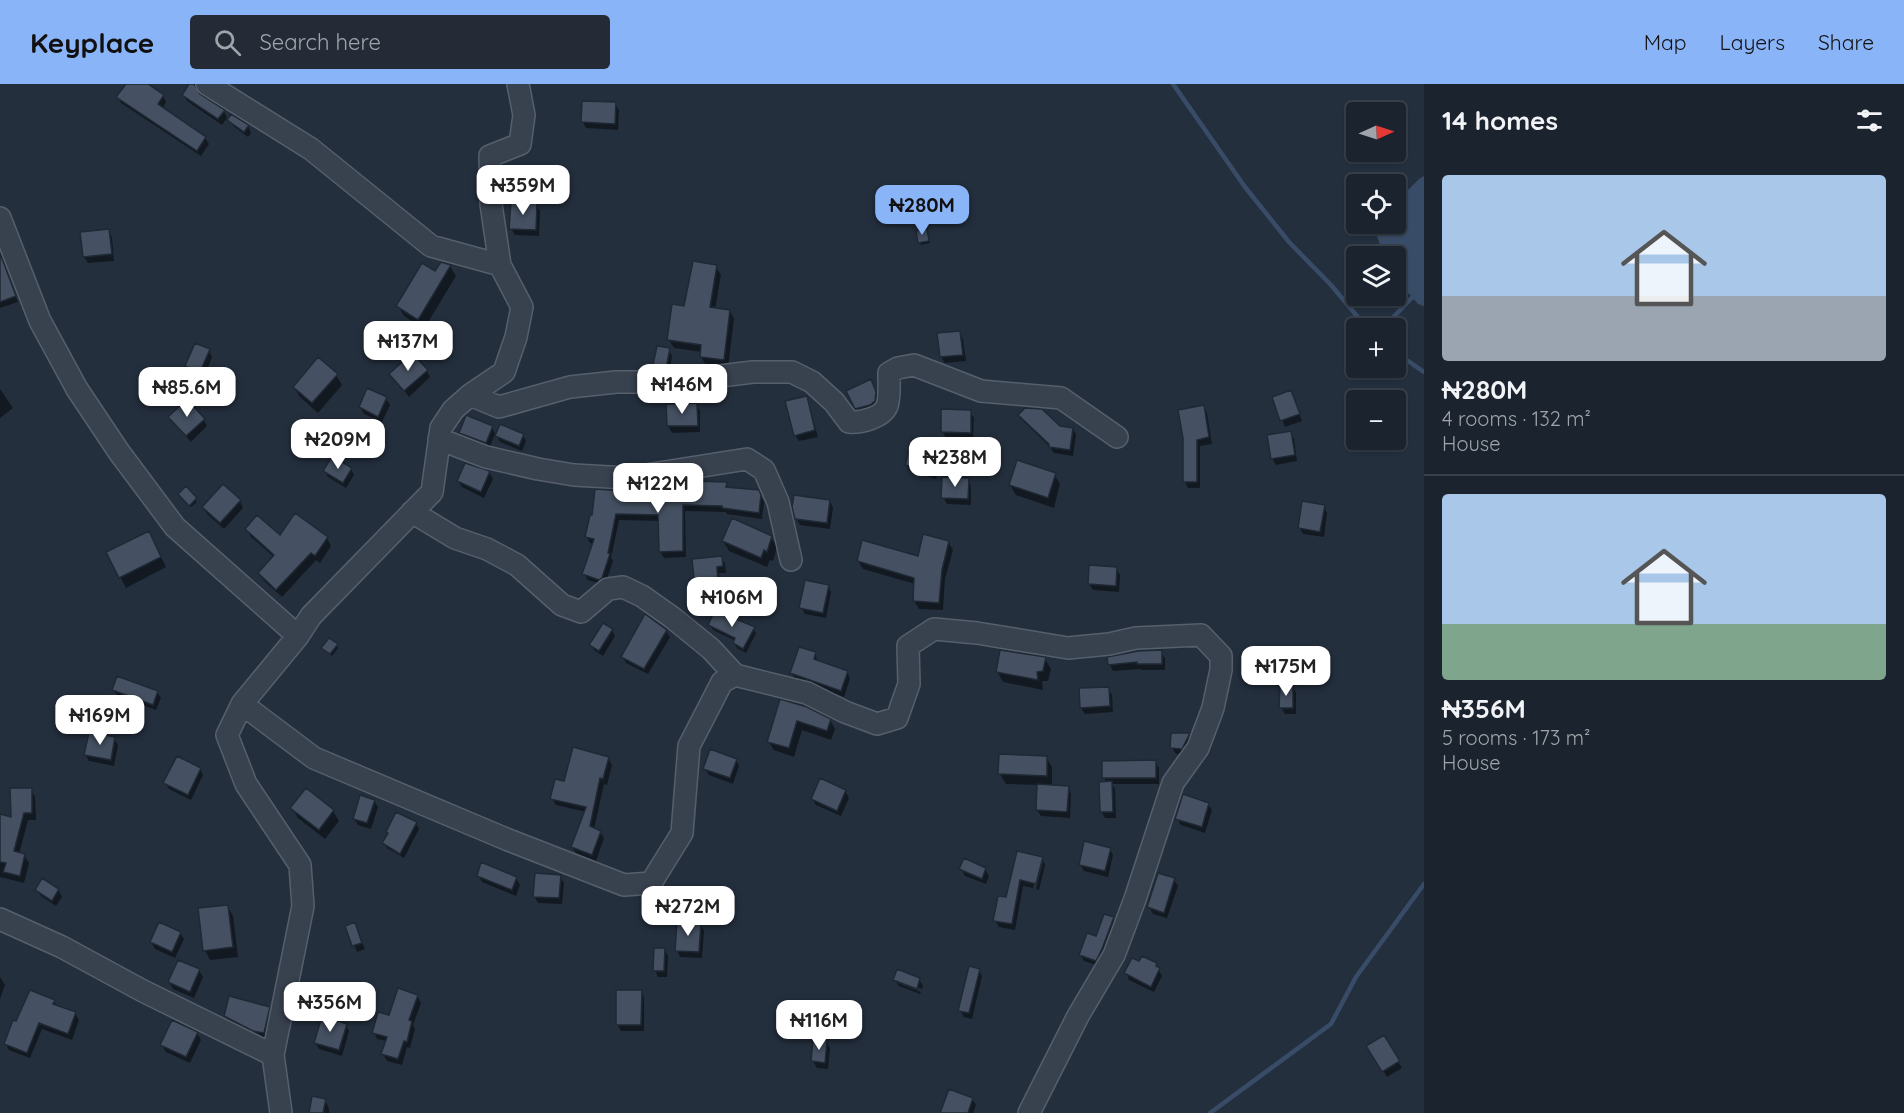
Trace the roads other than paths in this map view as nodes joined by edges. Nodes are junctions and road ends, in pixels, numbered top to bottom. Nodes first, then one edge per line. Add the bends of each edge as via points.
1 (207, 84) edge
2 (518, 84) edge
3 (0, 218) edge
4 (500, 265) junction
5 (470, 395) junction
6 (1117, 437) dead end
7 (439, 439) junction
8 (412, 512) junction
9 (791, 560) dead end
10 (298, 636) junction
11 (735, 675) junction
12 (242, 704) junction
13 (0, 919) edge
14 (273, 1056) junction
15 (281, 1113) edge
16 (1029, 1113) edge

1 - 4 street via 310,149 431,246
2 - 4 street via 524,115 520,144 490,156 490,204
3 - 10 street via 40,321 77,389 119,452 176,527
4 - 5 street via 522,307 516,337 504,372
5 - 6 street via 500,406 570,387 792,372 812,382 849,422 857,423 880,415 887,406 889,373 914,365 981,391 1061,398
5 - 7 street via 453,410
7 - 8 street via 432,492
7 - 9 street via 486,457 538,469 617,478 747,459 764,470 778,502
8 - 10 street via 311,616
8 - 11 street via 455,538 517,565 562,605 581,612 608,589 623,587 642,596 711,649
10 - 12 street
11 - 12 street via 722,682 689,746 682,833 651,883 624,885 314,758
11 - 16 street via 807,693 877,724 897,718 909,684 908,646 934,629 1068,648 1136,638 1201,635 1221,656 1213,708 1197,748 1173,783 1114,954
12 - 14 street via 227,735 246,784 300,865 303,906
13 - 14 street
14 - 15 street

